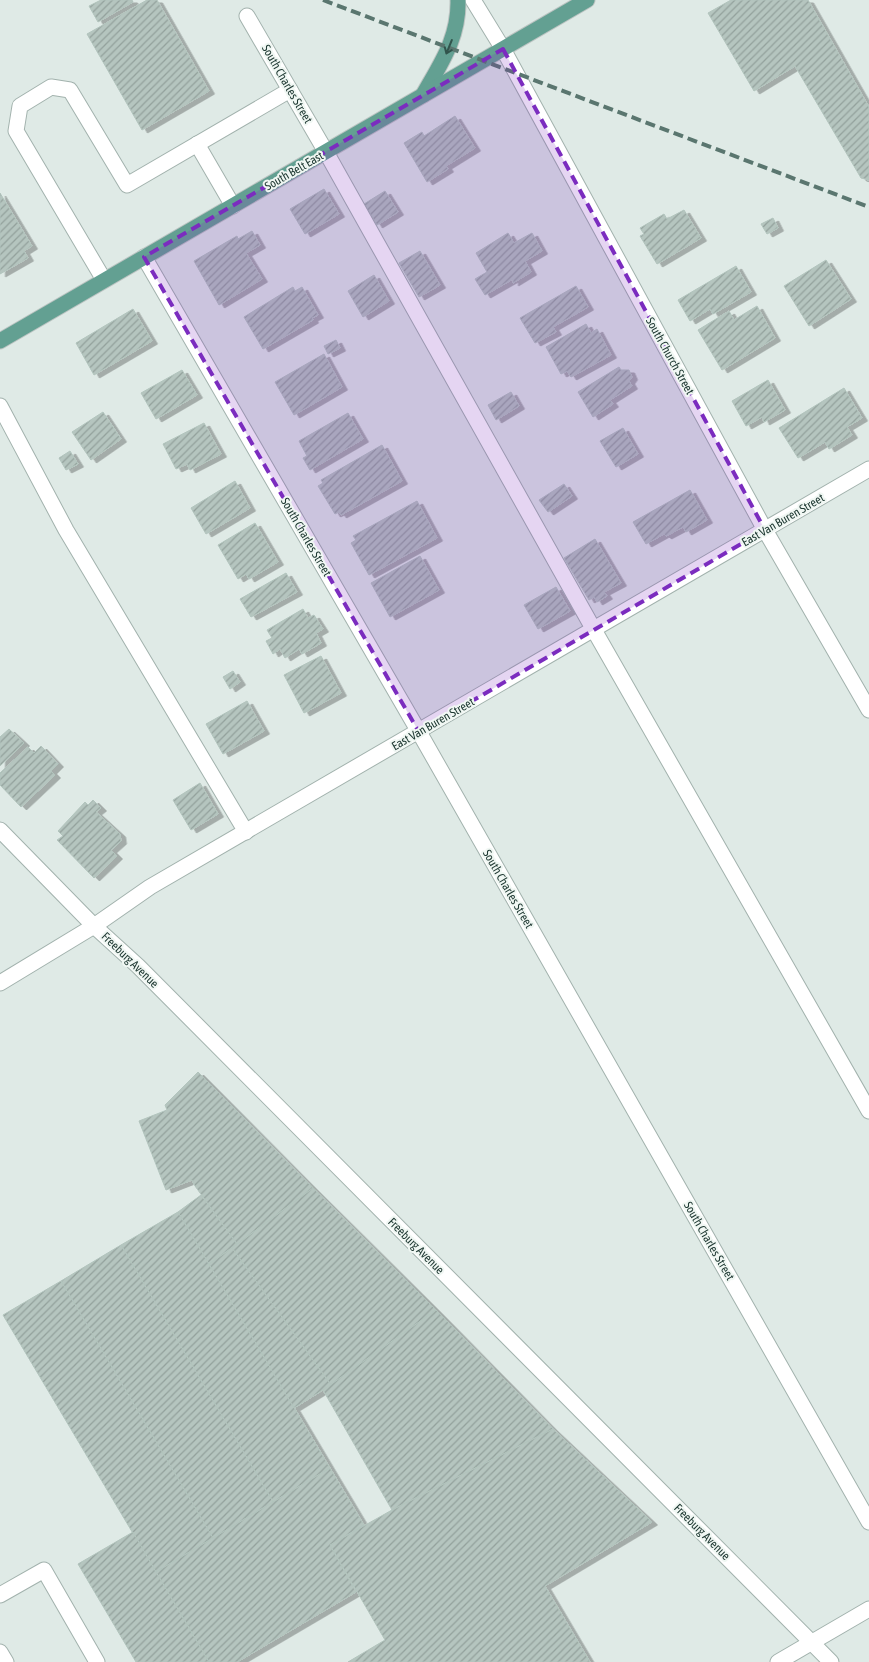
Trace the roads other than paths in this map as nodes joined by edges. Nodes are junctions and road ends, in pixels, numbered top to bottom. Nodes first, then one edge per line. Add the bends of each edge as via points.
1 (458, 0) edge
2 (473, 0) edge
3 (587, 0) edge
4 (247, 16) dead end
5 (503, 49) junction
6 (290, 90) junction
7 (422, 96) junction
8 (197, 144) junction
9 (326, 152) junction
10 (233, 206) junction
11 (144, 257) junction
12 (104, 280) junction
13 (0, 340) edge
14 (0, 406) edge
15 (869, 469) edge
16 (765, 530) junction
17 (594, 630) junction
18 (869, 710) edge
19 (419, 732) junction
20 (0, 830) edge
21 (246, 832) junction
22 (94, 926) junction
23 (0, 983) edge
24 (869, 1111) edge
25 (869, 1522) edge
26 (0, 1595) edge
27 (869, 1609) edge
28 (812, 1642) junction
29 (0, 1652) edge
30 (6, 1662) edge
31 (97, 1662) edge
32 (778, 1662) edge
33 (831, 1662) edge

1 -> 7 main road via 459,14 450,48
2 - 5 street, South Church Street
3 - 5 main road, South Belt East
4 - 6 street, South Charles Street
5 - 7 main road, South Belt East
5 - 16 street, South Church Street
6 - 8 street
6 - 9 street, South Charles Street
7 - 9 main road, South Belt East
8 - 10 street
8 - 12 street via 127,185 70,90 50,87 20,106 16,131
9 - 10 main road, South Belt East
9 - 17 street, South Charles Street
10 - 11 main road, South Belt East
11 - 12 main road, South Belt East
11 - 19 street, South Charles Street
12 - 13 main road, South Belt East
14 - 21 street via 66,530
15 - 16 street, East Van Buren Street
16 - 17 street, East Van Buren Street
16 - 18 street, South Church Street
17 - 19 street, East Van Buren Street
17 - 24 street, South Charles Street
19 - 21 street, East Van Buren Street
19 - 25 street, South Charles Street
20 - 22 street, Freeburg Avenue
21 - 22 street, East Van Buren Street via 150,887
22 - 23 street, East Van Buren Street
22 - 28 street, Freeburg Avenue via 138,966
26 - 31 street via 44,1570
27 - 28 street
28 - 32 street
28 - 33 street, Freeburg Avenue
29 - 30 street

